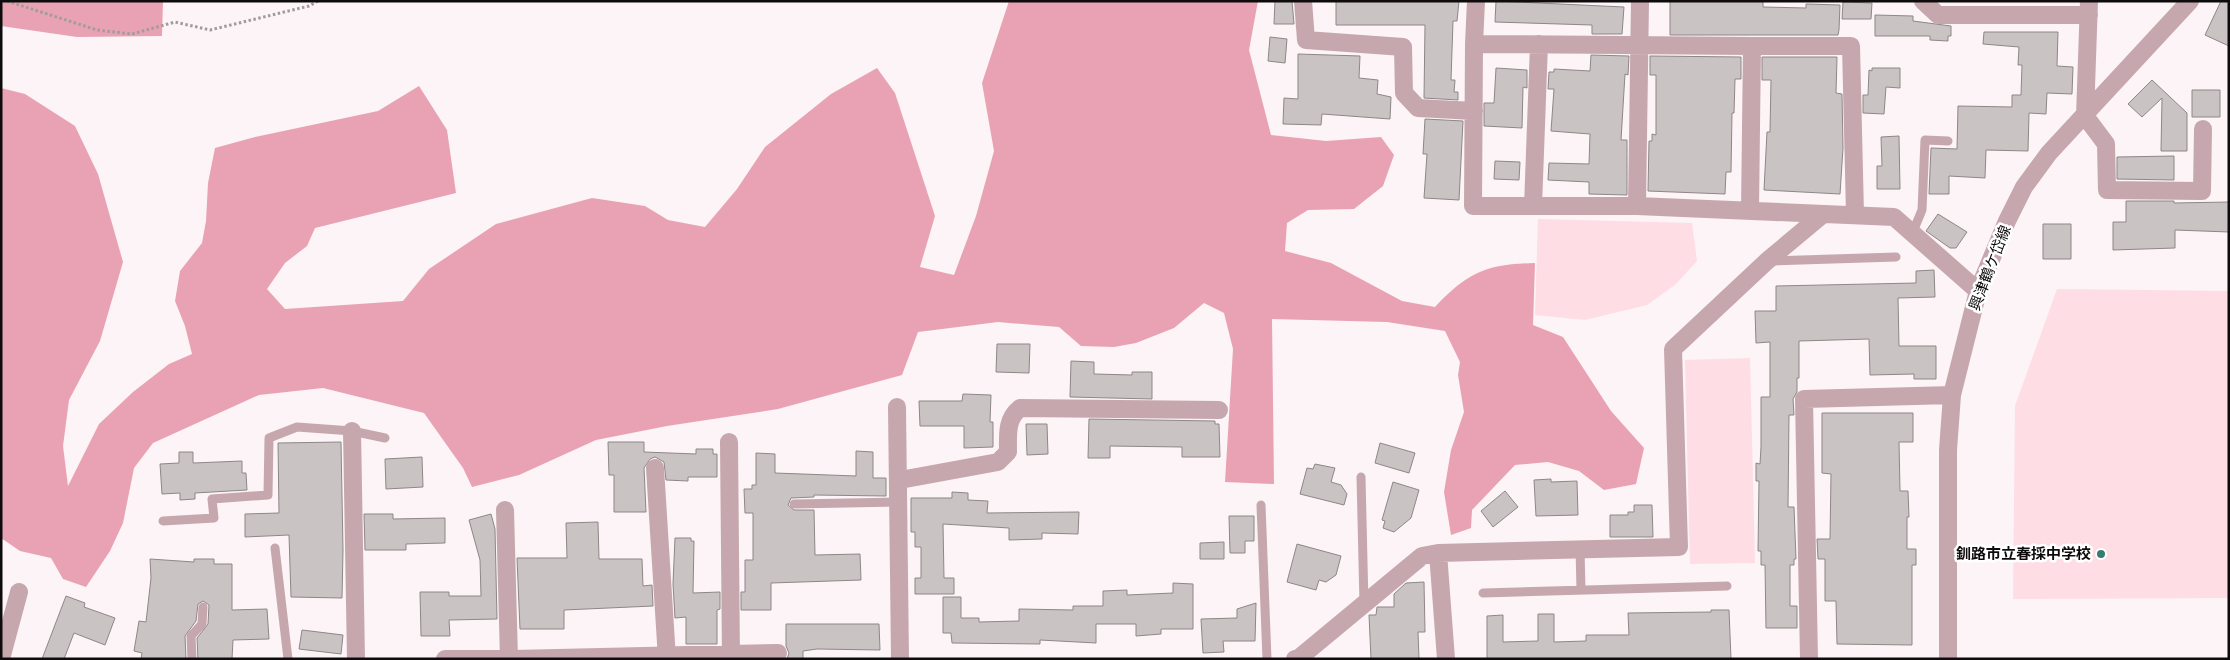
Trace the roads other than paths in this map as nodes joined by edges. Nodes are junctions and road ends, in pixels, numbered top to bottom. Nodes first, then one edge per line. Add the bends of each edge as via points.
1 (1303, 1) edge
2 (1476, 1) edge
3 (1640, 1) edge
4 (1923, 1) edge
5 (2190, 1) edge
6 (1973, 8) edge
7 (2089, 8) edge
8 (1474, 44) junction
9 (1539, 44) junction
10 (1638, 45) junction
11 (1752, 46) junction
12 (1474, 111) junction
13 (2084, 116) junction
14 (2203, 129) dead end
15 (1948, 140) dead end
16 (1533, 206) junction
17 (1637, 206) junction
18 (1750, 210) junction
19 (1855, 214) junction
20 (1822, 215) junction
21 (1912, 234) junction
22 (1896, 257) dead end
23 (1767, 261) junction
24 (1978, 291) junction
25 (1952, 395) junction
26 (897, 407) dead end
27 (1219, 410) dead end
28 (352, 431) junction
29 (385, 438) dead end
30 (729, 442) dead end
31 (655, 468) dead end
32 (1362, 477) dead end
33 (900, 480) junction
34 (899, 502) junction
35 (794, 504) dead end
36 (1261, 505) dead end
37 (505, 510) dead end
38 (163, 521) dead end
39 (275, 548) dead end
40 (1580, 549) junction
41 (1438, 554) junction
42 (1727, 586) dead end
43 (1581, 590) junction
44 (19, 592) dead end
45 (1483, 593) dead end
46 (1364, 604) junction
47 (203, 607) dead end
48 (778, 653) dead end
49 (731, 656) edge
50 (666, 657) edge
51 (1, 658) edge
52 (6, 659) edge
53 (192, 659) edge
54 (288, 659) edge
55 (356, 659) edge
56 (445, 659) edge
57 (504, 659) edge
58 (511, 659) edge
59 (900, 659) edge
60 (1267, 659) edge
61 (1295, 659) edge
62 (1446, 659) edge
63 (1809, 659) edge
64 (1948, 659) edge

1 - 12 street via 1306,40 1404,47 1404,93 1418,108
2 - 8 street
3 - 10 street
4 - 6 street via 1938,14
5 - 13 street, 興津鶴ケ岱線
6 - 7 street
7 - 13 street
8 - 9 street
8 - 12 street
9 - 10 street
9 - 16 street
10 - 11 street
10 - 17 street
11 - 18 street
11 - 19 street via 1851,46
12 - 16 street via 1474,206
13 - 14 street via 2106,144 2107,190 2202,191
13 - 24 street, 興津鶴ケ岱線 via 2049,153 2024,187
15 - 21 lane via 1925,140 1922,210
16 - 17 street
17 - 18 street
18 - 20 street
19 - 20 street
19 - 21 street via 1894,217
20 - 23 street
21 - 24 street
22 - 23 lane
23 - 40 street via 1673,349 1679,547
24 - 25 street, 興津鶴ケ岱線
25 - 63 street via 1804,399
25 - 64 street, 興津鶴ケ岱線 via 1948,450
26 - 33 street
27 - 33 street via 1020,408 1012,414 1008,452 998,462
28 - 29 lane
28 - 38 lane via 297,427 269,438 268,495 212,499 214,518
28 - 55 street
30 - 49 street
31 - 50 street
32 - 46 lane
33 - 34 street
34 - 35 lane
34 - 59 street
36 - 60 lane
37 - 58 street
39 - 54 lane
40 - 41 street
40 - 43 lane
41 - 46 street via 1422,556
41 - 62 street
42 - 43 lane
43 - 45 lane
44 - 51 street
46 - 61 street
47 - 53 lane via 202,624 191,636
48 - 49 street
49 - 50 street
50 - 58 street
51 - 52 street
56 - 57 street

